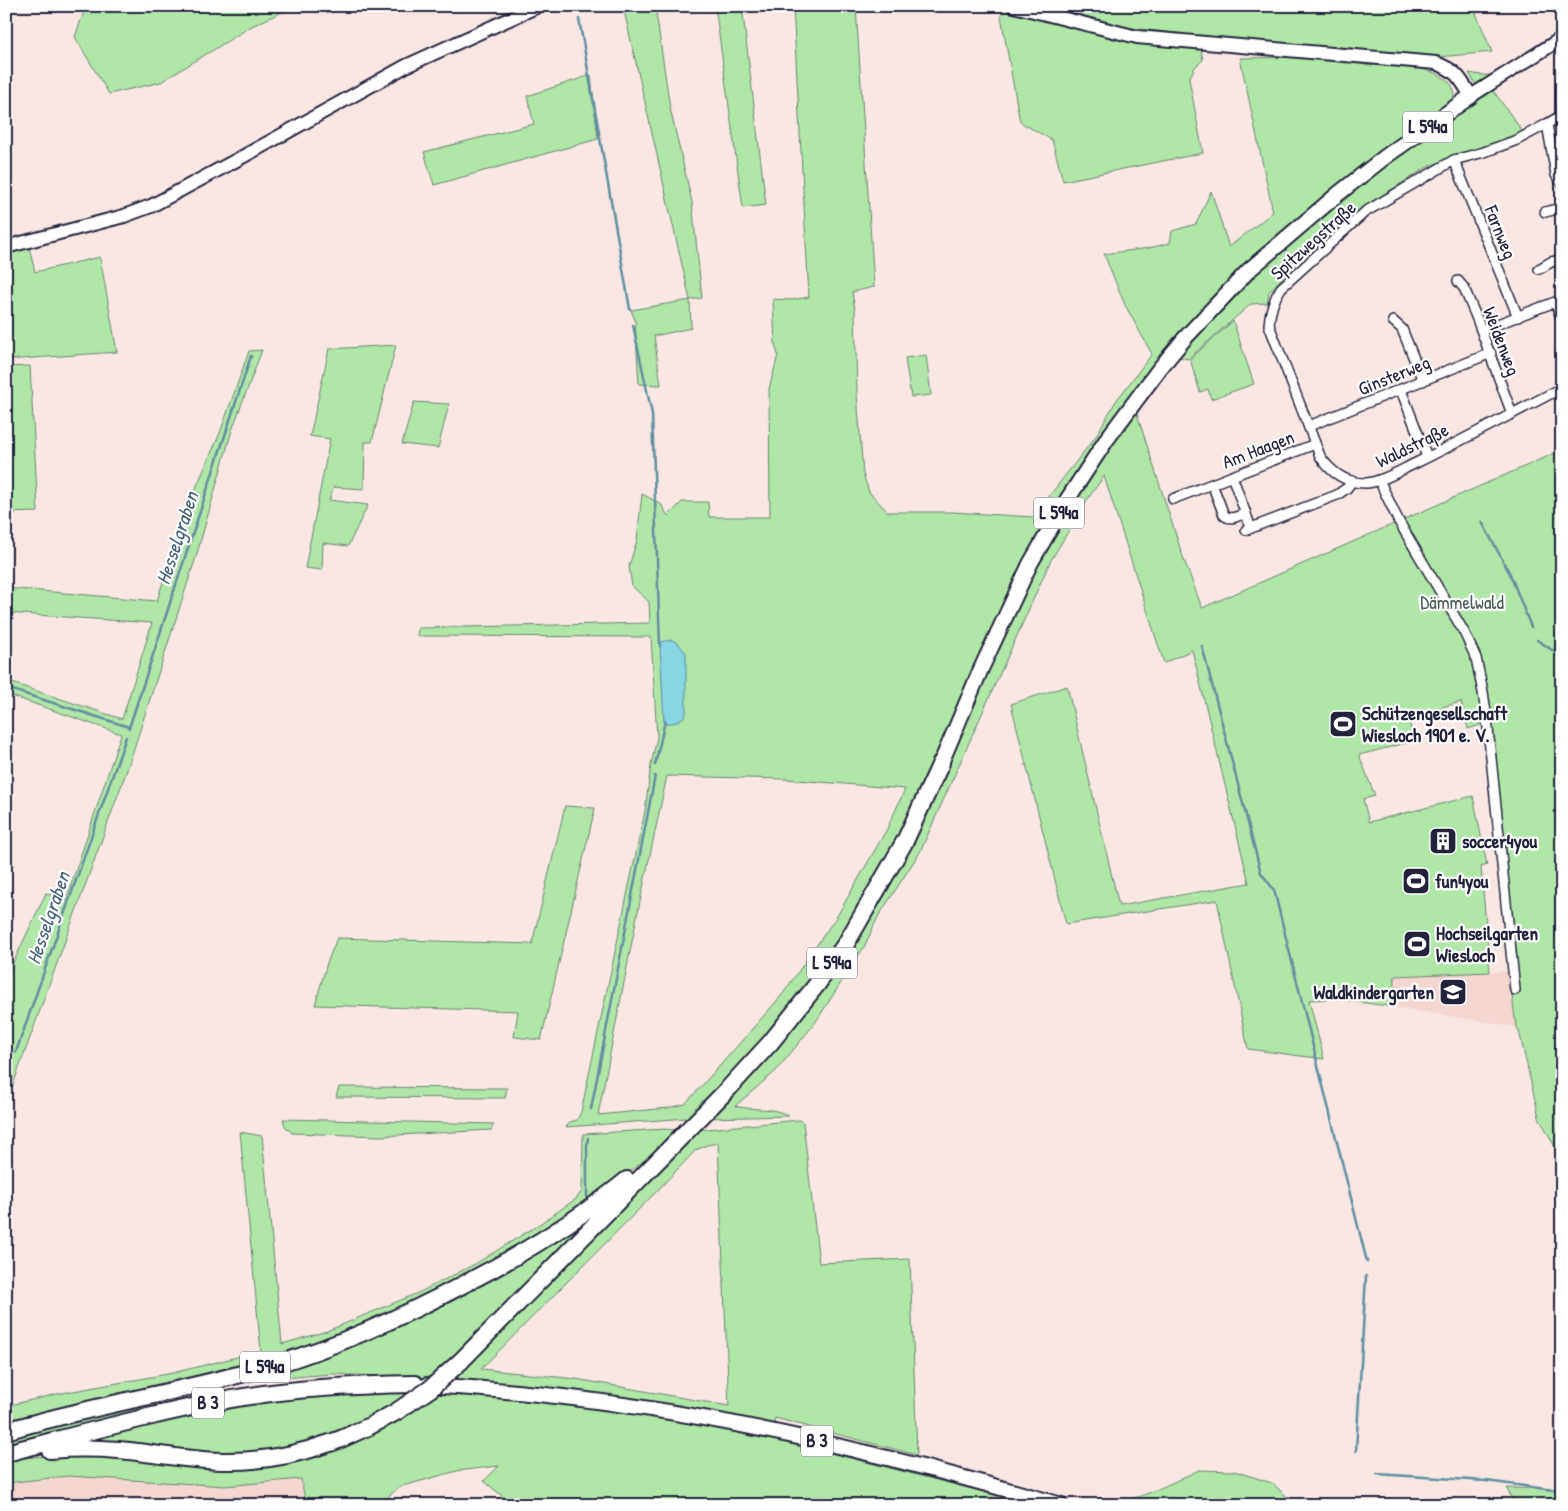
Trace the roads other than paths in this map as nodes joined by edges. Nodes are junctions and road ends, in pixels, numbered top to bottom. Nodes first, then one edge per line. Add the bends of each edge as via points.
1 (538, 6) edge
2 (1014, 6) edge
3 (1562, 38) edge
4 (1471, 96) junction
5 (1562, 115) edge
6 (1547, 124) junction
7 (1454, 160) junction
8 (1562, 183) edge
9 (1562, 208) edge
10 (1545, 212) dead end
11 (6, 247) edge
12 (1562, 259) edge
13 (1539, 269) dead end
14 (1458, 281) dead end
15 (1518, 317) junction
16 (1562, 320) edge
17 (1393, 321) dead end
18 (1482, 330) junction
19 (1491, 353) junction
20 (1423, 381) junction
21 (1562, 388) edge
22 (1401, 390) junction
23 (1512, 414) junction
24 (1309, 426) junction
25 (1315, 444) junction
26 (1427, 457) junction
27 (1232, 476) junction
28 (1379, 480) junction
29 (1352, 482) junction
30 (1212, 484) junction
31 (1173, 499) dead end
32 (1246, 513) junction
33 (941, 763) joint
34 (1514, 990) dead end
35 (683, 1135) junction
36 (415, 1384) junction
37 (84, 1410) junction
38 (45, 1420) junction
39 (6, 1426) edge
40 (6, 1432) edge
41 (6, 1453) edge
42 (6, 1457) edge
43 (1061, 1505) edge

1 - 11 main road via 406,66 151,206
2 - 4 main road via 1137,37 1436,63 1455,72
3 - 4 main road
4 - 33 main road, L 594a via 1369,169 1249,270 1160,368 1107,439 1030,564
5 - 6 street, Spitzwegstraße
6 - 7 street, Spitzwegstraße via 1504,145
6 - 8 street via 1556,175
7 - 15 street, Farnweg
7 - 24 street, Spitzwegstraße via 1365,212 1281,288 1274,299 1269,325
9 - 10 street
12 - 13 street
14 - 18 street, Weidenweg
15 - 16 street via 1555,302
15 - 18 street
17 - 20 street via 1402,329
18 - 19 street, Weidenweg
19 - 20 street, Ginsterweg
19 - 23 street, Weidenweg
20 - 22 street, Ginsterweg
21 - 23 street, Waldstraße
22 - 24 street, Ginsterweg
22 - 26 street
23 - 26 street, Waldstraße
24 - 25 street, Spitzwegstraße
25 - 27 street, Am Haagen
25 - 29 street, Spitzwegstraße via 1326,466
26 - 28 street, Waldstraße
27 - 30 street, Am Haagen
27 - 32 street
28 - 29 street, Waldstraße
28 - 34 street via 1476,658 1486,710
29 - 32 street via 1337,495 1249,529
30 - 31 street, Am Haagen
30 - 32 street, Am Haagen via 1227,518
33 - 35 highway, L 594a via 905,841 847,942 771,1042
35 - 37 highway, L 594a via 621,1185 550,1235 499,1266 374,1328 275,1364
35 - 42 highway, L 594a, bridge via 461,1361 430,1389 368,1427 313,1449 250,1460 174,1458 83,1448
36 - 37 highway, B 3 via 322,1382 259,1385
36 - 41 highway, B 3 via 367,1385 235,1398
36 - 43 main road, B 3 via 568,1398 797,1436
37 - 38 highway, B 3
38 - 39 highway
38 - 40 highway, B 3

